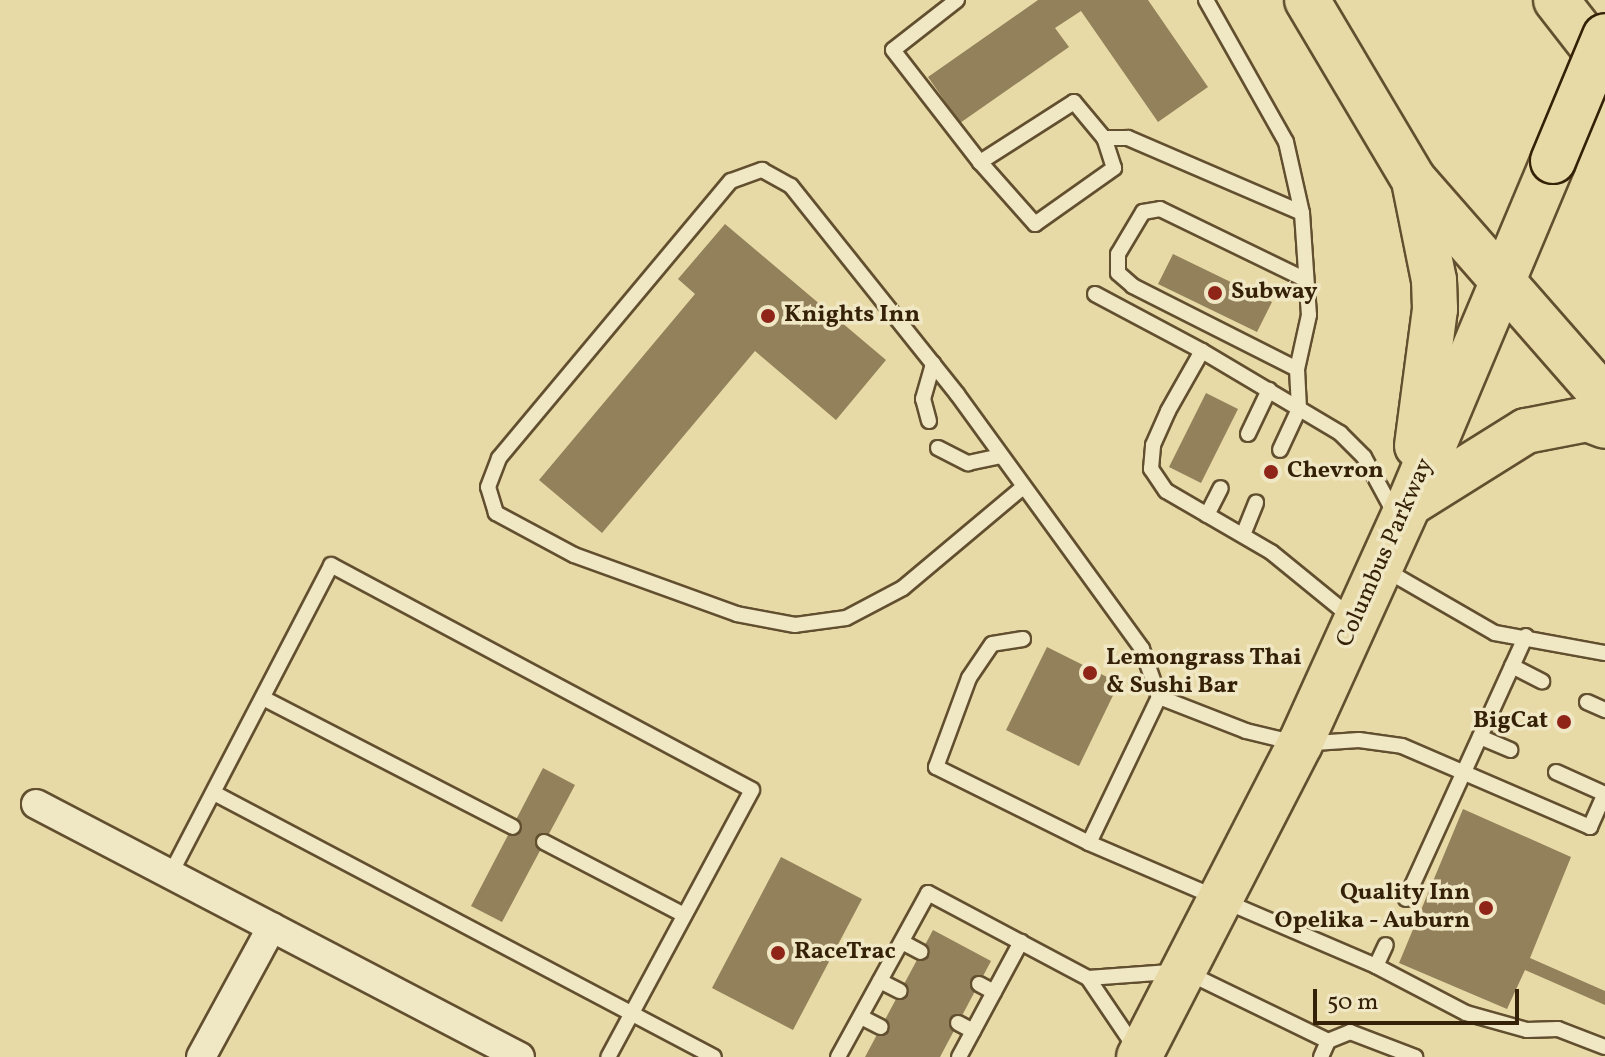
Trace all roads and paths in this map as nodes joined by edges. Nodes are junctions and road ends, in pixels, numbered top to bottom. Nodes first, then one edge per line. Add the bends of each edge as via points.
1 (957, 0) edge
2 (1206, 0) edge
3 (1307, 0) edge
4 (1556, 0) edge
5 (1605, 36) edge
6 (1605, 63) edge
7 (1104, 138) junction
8 (980, 162) junction
9 (1414, 180) junction
10 (1302, 213) junction
11 (1306, 280) junction
12 (1502, 285) junction
13 (1095, 294) dead end
14 (1202, 351) junction
15 (933, 363) junction
16 (1297, 369) junction
17 (1269, 390) junction
18 (1605, 398) edge
19 (1299, 409) junction
20 (929, 421) dead end
21 (1605, 426) edge
22 (1248, 434) dead end
23 (938, 448) dead end
24 (1280, 450) dead end
25 (1000, 456) junction
26 (1022, 488) junction
27 (1221, 488) dead end
28 (1256, 503) dead end
29 (1404, 514) junction
30 (1207, 515) junction
31 (1243, 535) junction
32 (1380, 567) junction
33 (1355, 621) junction
34 (1526, 636) junction
35 (1023, 639) dead end
36 (1605, 653) edge
37 (1512, 666) junction
38 (1542, 681) dead end
39 (1159, 697) junction
40 (263, 698) junction
41 (1587, 702) dead end
42 (1605, 710) edge
43 (1480, 737) junction
44 (1300, 744) junction
45 (1510, 750) dead end
46 (1556, 772) dead end
47 (1463, 773) junction
48 (214, 793) junction
49 (1605, 794) edge
50 (36, 804) dead end
51 (513, 827) dead end
52 (544, 842) dead end
53 (1089, 843) junction
54 (171, 873) junction
55 (1406, 899) dead end
56 (1221, 901) junction
57 (684, 915) junction
58 (272, 927) junction
59 (902, 942) junction
60 (1021, 942) junction
61 (1386, 945) dead end
62 (921, 952) dead end
63 (1376, 966) junction
64 (1184, 971) junction
65 (1088, 978) junction
66 (880, 981) junction
67 (979, 984) dead end
68 (900, 991) dead end
69 (994, 992) junction
70 (632, 1013) junction
71 (861, 1017) junction
72 (958, 1023) dead end
73 (881, 1027) dead end
74 (973, 1031) junction
75 (1328, 1041) junction
76 (1605, 1047) edge
77 (844, 1055) edge
78 (1140, 1056) edge
79 (201, 1057) edge
80 (520, 1057) edge
81 (608, 1057) edge
82 (714, 1057) edge
83 (959, 1057) edge
84 (1321, 1057) edge
85 (1415, 1057) edge

1 - 8 lane via 893,50
2 - 10 lane via 1286,142
3 - 9 highway
4 - 6 highway
5 - 12 highway, Columbus Parkway, bridge
7 - 8 lane via 1074,102
7 - 8 lane via 1114,168 1035,224
7 - 10 lane via 1128,138
9 - 12 highway
9 - 29 highway via 1435,309
10 - 11 lane
11 - 16 lane via 1309,315
11 - 16 lane via 1160,209 1143,212 1118,254 1118,273 1133,286
12 - 18 highway
12 - 29 highway, Columbus Parkway
13 - 14 lane
14 - 17 lane
14 - 30 lane via 1153,445 1151,469 1166,491
15 - 20 lane via 923,399
15 - 25 lane
15 - 26 lane via 791,186 762,170 731,181 499,458 488,487 496,513 625,575 737,614 795,625 846,618 903,588
16 - 19 lane
17 - 19 lane
17 - 22 lane
19 - 24 lane
19 - 29 lane via 1340,433
21 - 29 highway via 1587,419 1526,431
23 - 25 lane via 968,463
25 - 26 lane
26 - 39 lane via 1142,649
27 - 30 lane
28 - 31 lane
29 - 32 highway, Columbus Parkway
30 - 31 lane
31 - 33 lane
32 - 33 highway, Columbus Parkway
32 - 34 lane via 1495,633
33 - 44 highway, Columbus Parkway
34 - 36 lane
34 - 37 lane
35 - 53 lane via 992,644 969,678 936,767
37 - 38 lane
37 - 43 lane
39 - 44 lane via 1246,731
39 - 53 lane
40 - 48 lane
40 - 51 lane
40 - 57 lane via 331,565 752,790
41 - 42 lane
43 - 45 lane
43 - 47 lane
44 - 47 lane via 1359,740 1402,746
44 - 56 highway, Columbus Parkway
46 - 49 lane
47 - 49 lane via 1590,827
47 - 55 lane
48 - 54 lane
48 - 70 lane
50 - 54 street
52 - 57 lane
53 - 56 lane
54 - 58 street
56 - 63 lane
56 - 64 highway, Columbus Parkway
57 - 70 lane
58 - 79 street
58 - 80 street
59 - 60 lane via 928,893
59 - 62 lane
59 - 66 lane
60 - 65 lane
60 - 69 lane
61 - 63 lane
63 - 76 lane via 1466,1013 1527,1030 1558,1029
64 - 65 lane
64 - 75 lane
64 - 78 highway, Columbus Parkway
65 - 78 lane
66 - 68 lane
66 - 71 lane
67 - 69 lane
69 - 74 lane
70 - 81 lane
70 - 82 lane
71 - 73 lane
71 - 77 lane
72 - 74 lane
74 - 83 lane
75 - 84 lane
75 - 85 lane via 1350,1032

